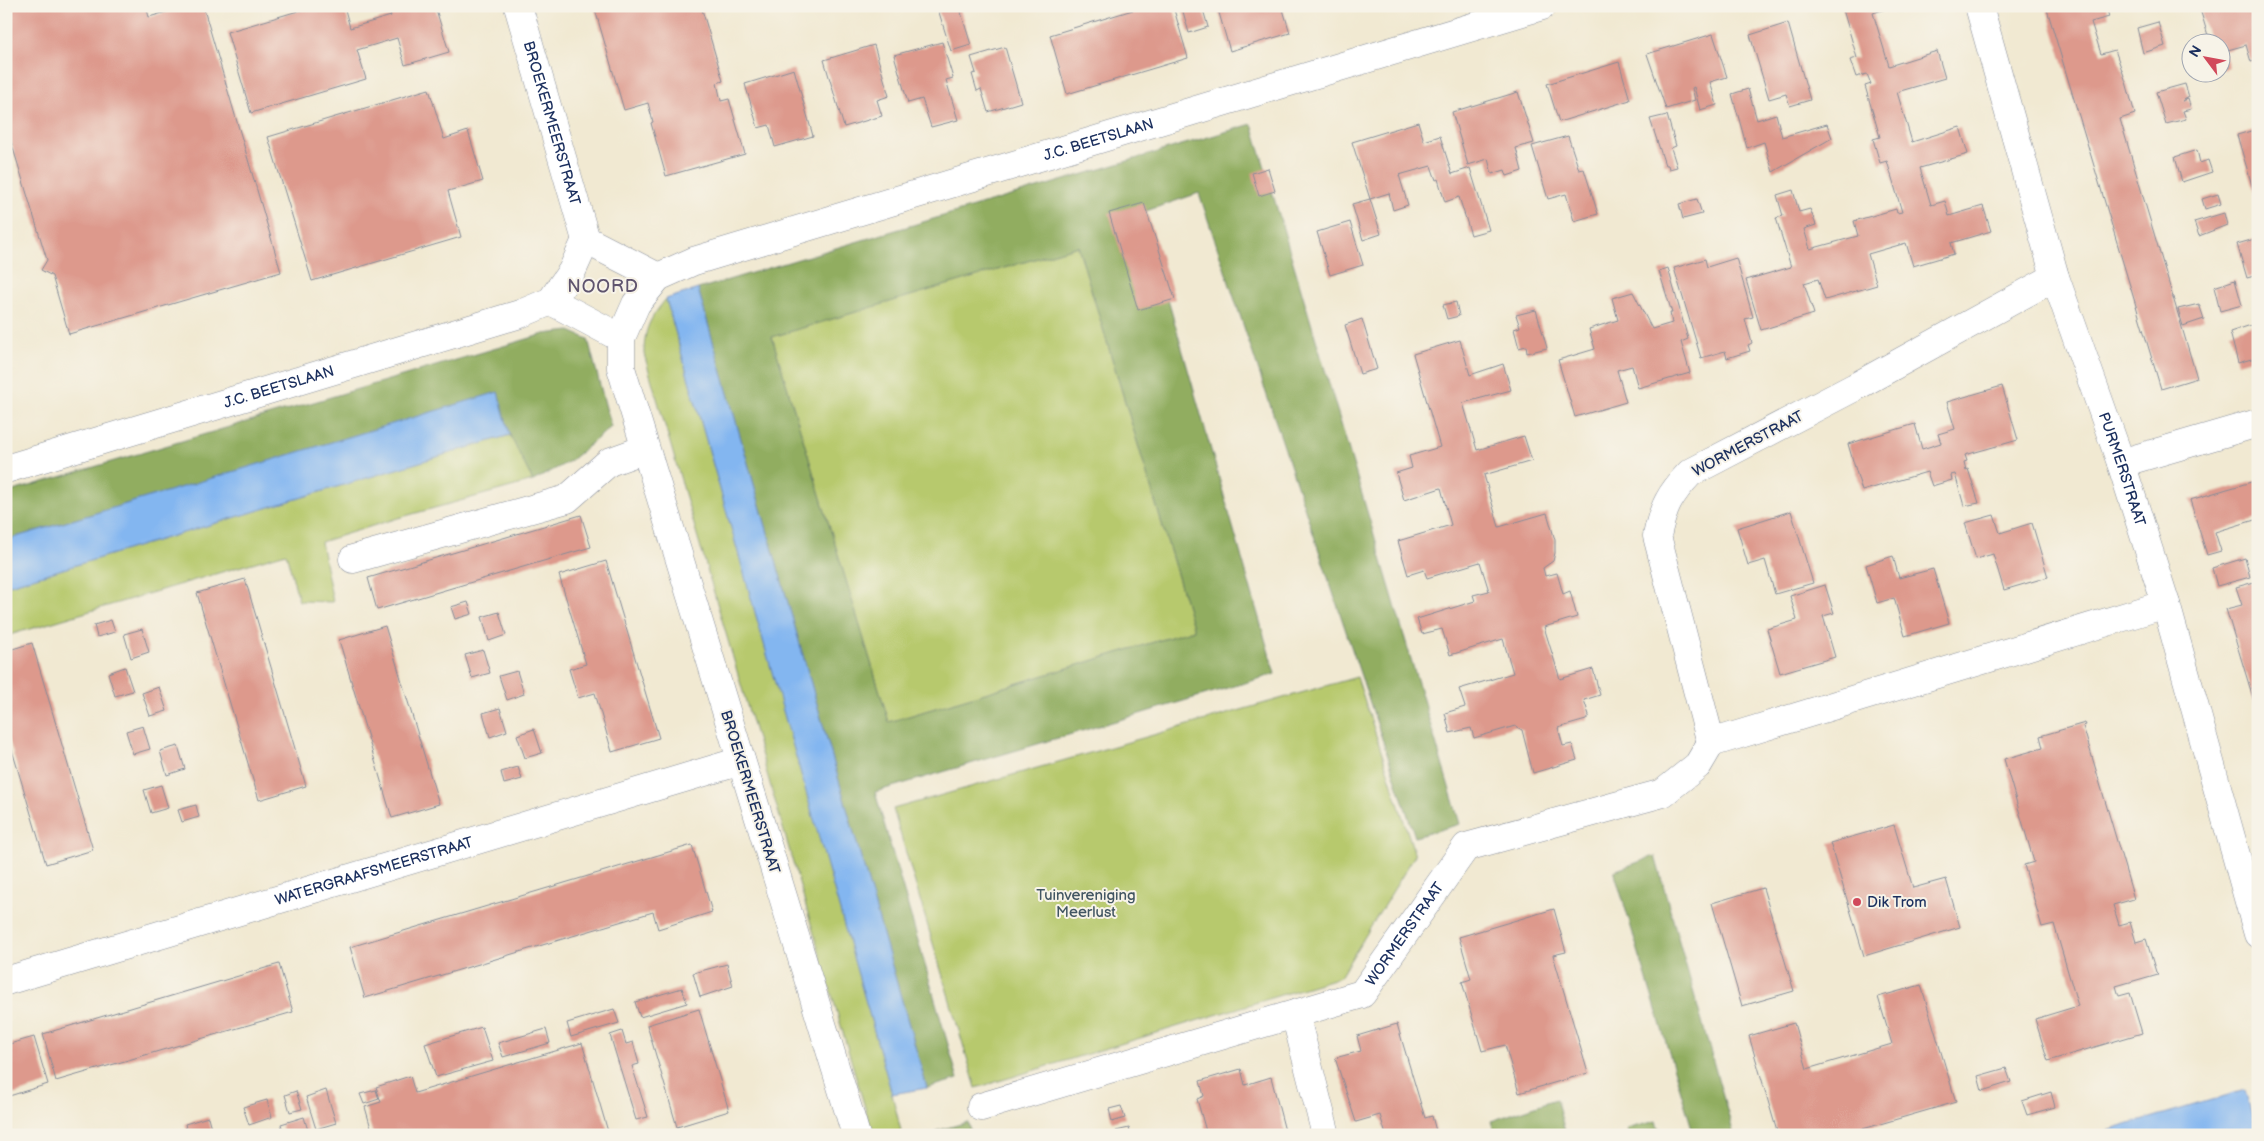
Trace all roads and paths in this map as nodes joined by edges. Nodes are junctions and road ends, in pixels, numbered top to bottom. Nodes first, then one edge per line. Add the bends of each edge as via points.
1 (518, 6) edge
2 (1542, 6) edge
3 (1979, 6) edge
4 (586, 240) junction
5 (2056, 277) junction
6 (658, 278) junction
7 (551, 300) junction
8 (621, 338) junction
9 (2258, 423) edge
10 (645, 449) junction
11 (2121, 463) junction
12 (6, 469) edge
13 (353, 560) dead end
14 (2166, 604) junction
15 (1711, 742) junction
16 (741, 761) junction
17 (2258, 934) edge
18 (6, 981) edge
19 (1296, 1014) junction
20 (981, 1107) dead end
21 (856, 1135) edge
22 (1326, 1135) edge

1 - 4 street, BROEKERMEERSTRAAT
2 - 6 street, J.C. BEETSLAAN via 694,261
3 - 5 street, PURMERSTRAAT
4 - 6 street
4 - 7 street via 572,271
5 - 11 street, PURMERSTRAAT
5 - 15 street, WORMERSTRAAT via 1690,474 1672,492 1662,513 1657,536
6 - 8 street via 636,304
7 - 8 street
7 - 12 street, J.C. BEETSLAAN via 520,314
8 - 10 street, BROEKERMEERSTRAAT via 621,368
9 - 11 street
10 - 13 street via 609,462 567,499
10 - 16 street, BROEKERMEERSTRAAT
11 - 14 street, PURMERSTRAAT
14 - 15 street
14 - 17 street, PURMERSTRAAT
15 - 19 street, WORMERSTRAAT via 1698,765 1663,793 1466,847 1362,994
16 - 18 street, WATERGRAAFSMEERSTRAAT
16 - 21 street, BROEKERMEERSTRAAT
19 - 20 street, WORMERSTRAAT
19 - 22 street

